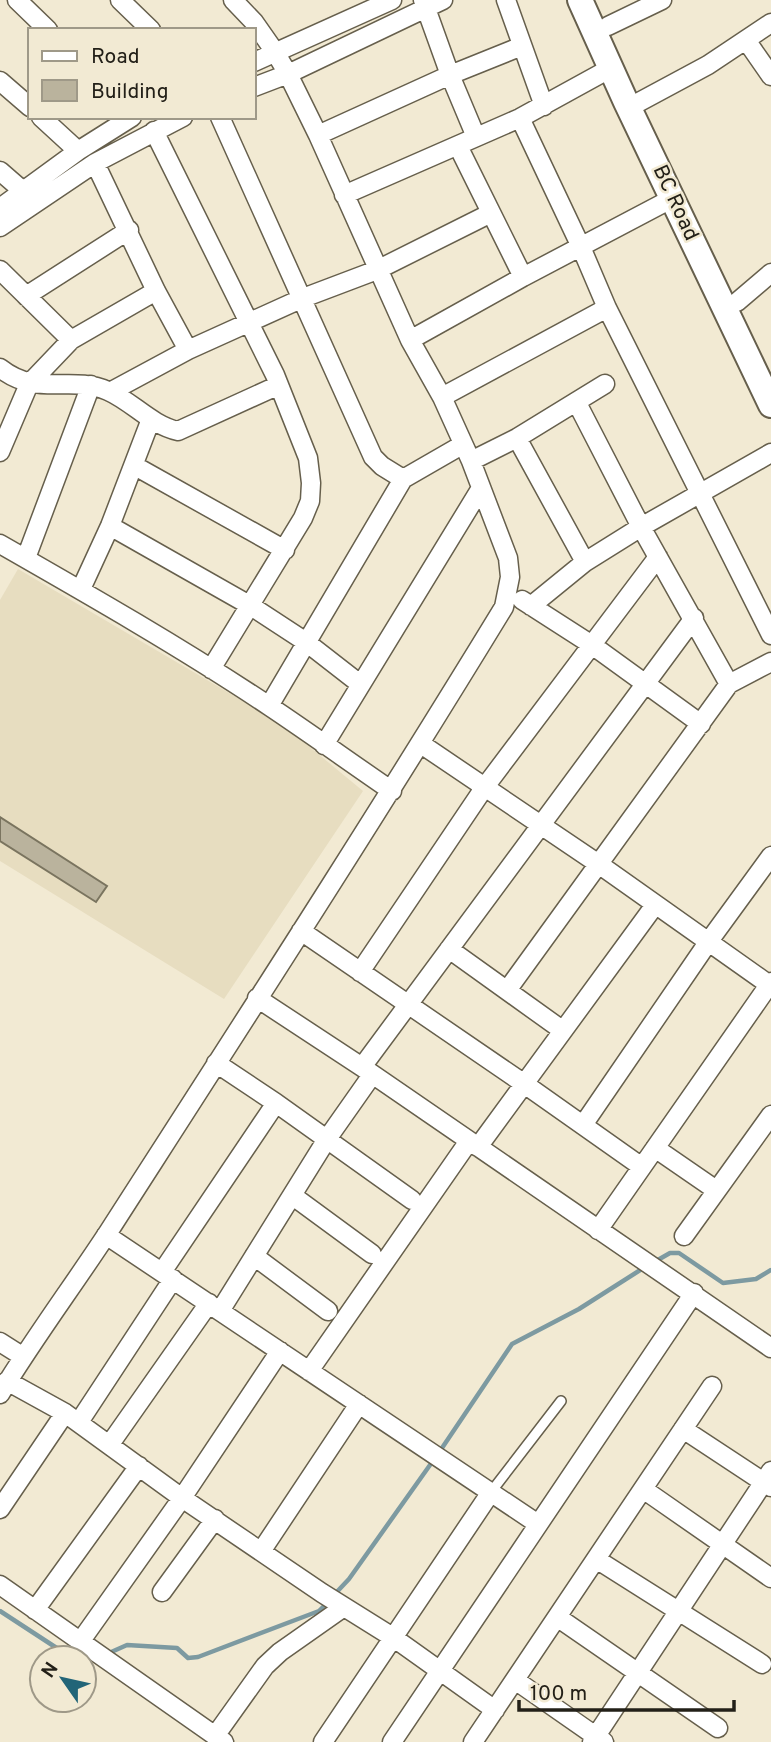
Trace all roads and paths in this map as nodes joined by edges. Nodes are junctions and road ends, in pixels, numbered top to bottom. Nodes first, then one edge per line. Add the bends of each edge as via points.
1 (17, 0) edge
2 (120, 0) edge
3 (233, 0) edge
4 (392, 0) edge
5 (443, 0) edge
6 (506, 0) edge
7 (580, 0) edge
8 (595, 0) edge
9 (662, 0) edge
10 (424, 4) edge
11 (771, 23) edge
12 (608, 26) junction
13 (46, 28) edge
14 (148, 28) edge
15 (746, 40) junction
16 (522, 46) junction
17 (275, 52) junction
18 (256, 61) edge
19 (611, 68) junction
20 (288, 74) junction
21 (450, 75) junction
22 (771, 76) edge
23 (0, 80) edge
24 (256, 86) edge
25 (635, 103) junction
26 (28, 105) edge
27 (544, 106) junction
28 (520, 118) junction
29 (43, 119) edge
30 (129, 119) edge
31 (179, 119) edge
32 (221, 119) edge
33 (154, 131) junction
34 (318, 135) junction
35 (476, 137) junction
36 (458, 146) junction
37 (78, 151) junction
38 (95, 163) junction
39 (0, 171) edge
40 (23, 191) junction
41 (344, 195) junction
42 (673, 198) junction
43 (0, 208) edge
44 (491, 213) junction
45 (0, 226) edge
46 (129, 230) junction
47 (581, 247) junction
48 (0, 270) edge
49 (377, 270) junction
50 (771, 273) edge
51 (523, 277) junction
52 (156, 291) junction
53 (26, 296) junction
54 (303, 298) junction
55 (737, 302) junction
56 (607, 308) junction
57 (248, 322) junction
58 (71, 340) junction
59 (410, 340) junction
60 (188, 350) junction
61 (0, 368) edge
62 (771, 376) edge
63 (29, 384) junction
64 (605, 384) dead end
65 (92, 385) junction
66 (279, 385) junction
67 (110, 391) junction
68 (442, 397) junction
69 (577, 403) junction
70 (771, 405) edge
71 (151, 419) junction
72 (517, 438) junction
73 (462, 445) junction
74 (0, 452) edge
75 (771, 453) edge
76 (471, 461) junction
77 (135, 466) junction
78 (403, 479) junction
79 (481, 488) junction
80 (700, 493) junction
81 (110, 526) junction
82 (641, 527) junction
83 (0, 544) edge
84 (285, 550) junction
85 (658, 557) junction
86 (26, 558) junction
87 (585, 562) junction
88 (81, 589) junction
89 (509, 592) junction
90 (251, 606) junction
91 (531, 606) junction
92 (694, 618) junction
93 (771, 635) edge
94 (306, 642) junction
95 (592, 645) junction
96 (771, 662) edge
97 (211, 669) junction
98 (360, 684) junction
99 (645, 684) junction
100 (729, 684) junction
101 (269, 706) junction
102 (701, 724) junction
103 (421, 744) junction
104 (324, 745) junction
105 (484, 788) junction
106 (392, 791) junction
107 (540, 825) junction
108 (771, 856) edge
109 (600, 865) junction
110 (655, 905) junction
111 (301, 931) junction
112 (709, 941) junction
113 (449, 949) junction
114 (360, 972) junction
115 (770, 984) edge
116 (508, 989) junction
117 (257, 998) junction
118 (410, 1004) junction
119 (562, 1030) junction
120 (216, 1063) junction
121 (367, 1071) junction
122 (523, 1083) junction
123 (276, 1103) junction
124 (771, 1115) edge
125 (583, 1125) junction
126 (327, 1139) junction
127 (473, 1144) junction
128 (655, 1148) junction
129 (642, 1167) junction
130 (716, 1190) junction
131 (293, 1196) junction
132 (412, 1200) dead end
133 (598, 1230) junction
134 (106, 1235) junction
135 (684, 1236) dead end
136 (372, 1254) dead end
137 (254, 1256) junction
138 (167, 1276) junction
139 (694, 1293) junction
140 (214, 1307) junction
141 (328, 1311) dead end
142 (0, 1342) edge
143 (771, 1348) edge
144 (280, 1351) junction
145 (22, 1356) junction
146 (309, 1371) junction
147 (712, 1386) dead end
148 (4, 1387) edge
149 (561, 1401) dead end
150 (359, 1404) junction
151 (72, 1418) junction
152 (683, 1429) junction
153 (110, 1444) junction
154 (139, 1466) junction
155 (768, 1480) edge
156 (643, 1489) junction
157 (491, 1492) junction
158 (182, 1498) junction
159 (0, 1509) edge
160 (215, 1519) junction
161 (538, 1524) junction
162 (722, 1545) junction
163 (262, 1550) junction
164 (596, 1559) junction
165 (771, 1578) edge
166 (0, 1585) edge
167 (162, 1592) dead end
168 (341, 1605) junction
169 (35, 1610) junction
170 (678, 1611) junction
171 (557, 1617) junction
172 (394, 1638) junction
173 (84, 1644) edge
174 (86, 1644) edge
175 (98, 1654) edge
176 (762, 1664) dead end
177 (440, 1670) junction
178 (636, 1673) junction
179 (515, 1680) junction
180 (495, 1710) junction
181 (718, 1728) dead end
182 (220, 1739) edge
183 (597, 1740) edge
184 (323, 1742) edge
185 (392, 1742) edge
186 (474, 1742) edge

1 - 13 street
2 - 14 street
3 - 17 street
4 - 17 street
5 - 10 street
6 - 16 street
7 - 19 street, BC Road
8 - 12 street
9 - 12 street
10 - 20 street
10 - 21 street
11 - 15 street
12 - 25 street
15 - 22 street
15 - 25 street
16 - 21 street
16 - 27 street
17 - 18 street
17 - 20 street
19 - 25 street, BC Road
19 - 27 street
20 - 24 street
20 - 34 street
21 - 34 street
21 - 35 street
23 - 26 street
25 - 42 street, BC Road
25 - 55 street
27 - 28 street
28 - 35 street
28 - 47 street
29 - 37 street
30 - 37 street
31 - 33 street
32 - 54 street
33 - 38 street
33 - 57 street
34 - 41 street
35 - 36 street
36 - 41 street
36 - 44 street
37 - 40 street
38 - 45 street
38 - 46 street
39 - 40 street
40 - 43 street
41 - 49 street
42 - 47 street
42 - 70 street, BC Road
44 - 49 street
44 - 51 street
46 - 52 street
46 - 53 street
47 - 51 street
47 - 56 street
48 - 53 street
49 - 54 street
49 - 59 street
50 - 55 street
51 - 59 street
52 - 58 street
52 - 60 street
53 - 58 street
54 - 57 street
54 - 78 street via 373,457
55 - 62 street
56 - 68 street
56 - 80 street
57 - 60 street
57 - 66 street
58 - 63 street
59 - 68 street
60 - 67 street
61 - 63 street
63 - 65 street
63 - 74 street
64 - 69 street
65 - 67 street
65 - 86 street
66 - 71 street via 178,431
66 - 84 street via 308,458 311,483 310,501
67 - 71 street
68 - 73 street
69 - 72 street
69 - 82 street
71 - 77 street
72 - 76 street
72 - 87 street
73 - 76 street
73 - 78 street
75 - 80 street
76 - 79 street
77 - 81 street
77 - 84 street
78 - 94 street
79 - 89 street via 508,558
79 - 98 street
80 - 82 street
80 - 93 street
81 - 88 street
81 - 90 street
82 - 85 street
82 - 87 street
83 - 86 street
84 - 90 street
85 - 92 street
85 - 95 street
86 - 88 street
87 - 91 street
88 - 97 street
89 - 91 street
89 - 103 street
90 - 94 street
90 - 97 street
91 - 95 street
92 - 99 street
92 - 100 street
94 - 98 street
94 - 101 street
95 - 99 street
95 - 105 street
96 - 100 street
97 - 101 street
98 - 104 street
99 - 102 street
99 - 107 street
100 - 102 street
101 - 104 street
102 - 109 street
103 - 105 street
103 - 106 street
104 - 106 street
105 - 107 street
105 - 114 street
106 - 111 street
107 - 109 street
107 - 113 street
108 - 112 street
109 - 110 street
109 - 116 street
110 - 112 street
110 - 119 street
111 - 114 street
111 - 117 street
112 - 115 street
112 - 125 street
113 - 116 street
113 - 118 street
114 - 118 street
115 - 128 street
116 - 119 street
117 - 120 street
117 - 121 street
118 - 121 street
118 - 122 street
119 - 122 street
120 - 123 street
120 - 134 street
121 - 126 street
121 - 127 street
122 - 125 street
122 - 127 street
123 - 126 street
123 - 138 street
124 - 130 street
125 - 129 street
126 - 131 street
126 - 132 street
127 - 133 street
127 - 146 street
128 - 129 street
128 - 130 street
129 - 133 street
130 - 135 street
131 - 136 street
131 - 137 street
133 - 139 street
134 - 138 street
134 - 145 street
137 - 140 street
137 - 141 street
138 - 140 street
138 - 151 street
139 - 143 street
139 - 161 street
140 - 144 street
140 - 153 street
142 - 145 street
144 - 146 street
144 - 158 street
145 - 148 street
146 - 150 street
147 - 152 street
148 - 151 street
149 - 157 lane
150 - 157 street
150 - 163 street
151 - 153 street
151 - 159 street
152 - 155 street
152 - 156 street
153 - 154 street
154 - 158 street
154 - 169 street
155 - 162 street
156 - 162 street
156 - 164 street
157 - 161 street
157 - 172 street
158 - 160 street
158 - 174 street
160 - 163 street
160 - 167 street
161 - 177 street
162 - 165 street
162 - 170 street
163 - 168 street
164 - 170 street
164 - 171 street
166 - 169 street
168 - 172 street
168 - 182 street via 265,1666
169 - 173 street
170 - 176 street
170 - 178 street
171 - 178 street
171 - 179 street
172 - 177 street
172 - 184 street
175 - 182 street
177 - 180 street
177 - 185 street
178 - 181 street
178 - 183 street
179 - 180 street
179 - 183 street
180 - 186 street

